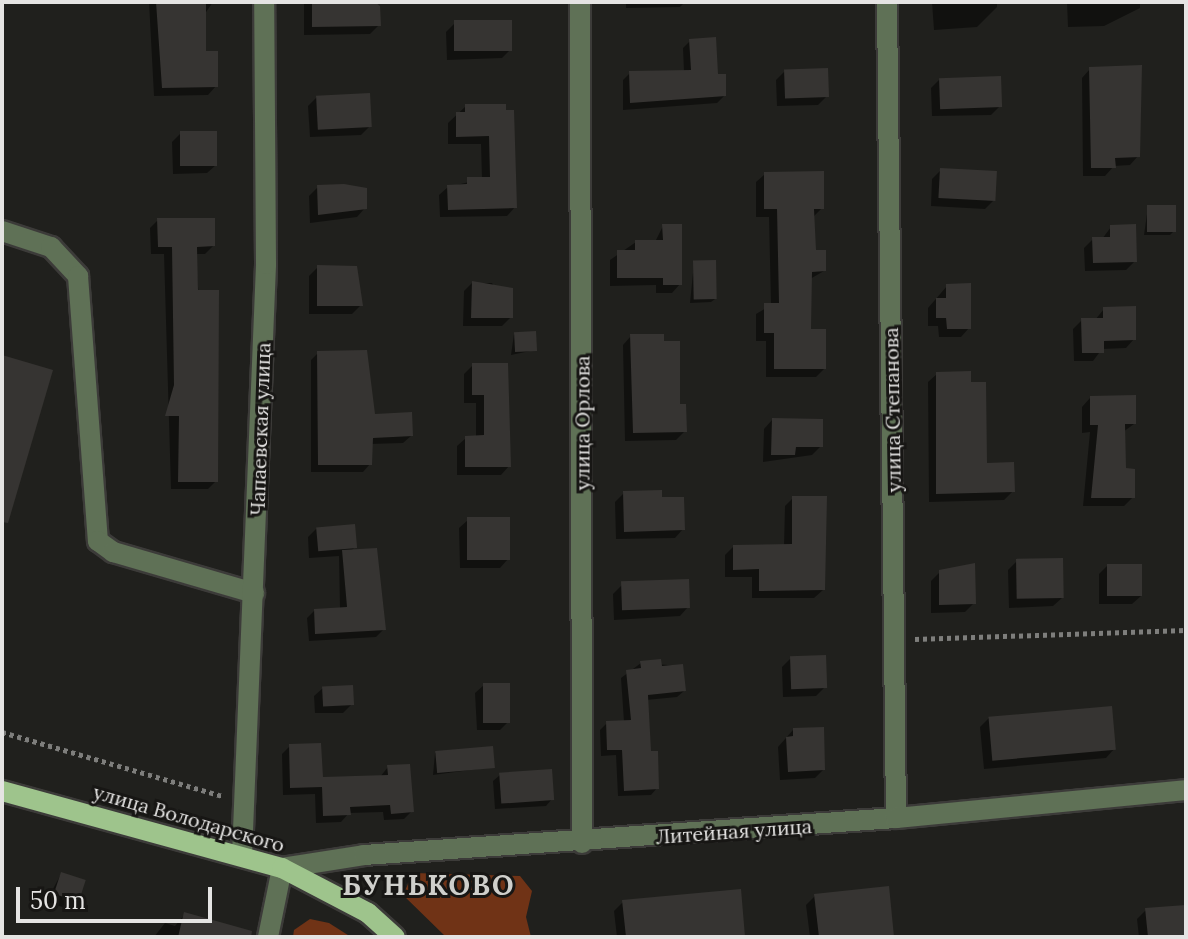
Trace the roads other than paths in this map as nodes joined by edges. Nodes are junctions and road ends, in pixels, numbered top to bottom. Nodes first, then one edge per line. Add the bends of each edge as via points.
1 (264, 2) edge
2 (580, 2) edge
3 (887, 2) edge
4 (2, 231) edge
5 (254, 593) junction
6 (1186, 790) edge
7 (2, 791) edge
8 (896, 818) junction
9 (582, 843) junction
10 (242, 855) junction
11 (282, 868) junction
12 (268, 937) edge
13 (395, 937) edge

1 - 5 street, Чапаевская улица via 266,264
2 - 9 street, улица Орлова
3 - 8 street, улица Степанова
4 - 5 street via 51,247 78,276 98,541 113,552
5 - 10 street, Чапаевская улица
6 - 8 street, Литейная улица
7 - 10 main road, улица Володарского
8 - 9 street, Литейная улица
9 - 11 street, Литейная улица via 364,855
10 - 11 main road, улица Володарского
11 - 12 street
11 - 13 main road, улица Володарского via 368,913

